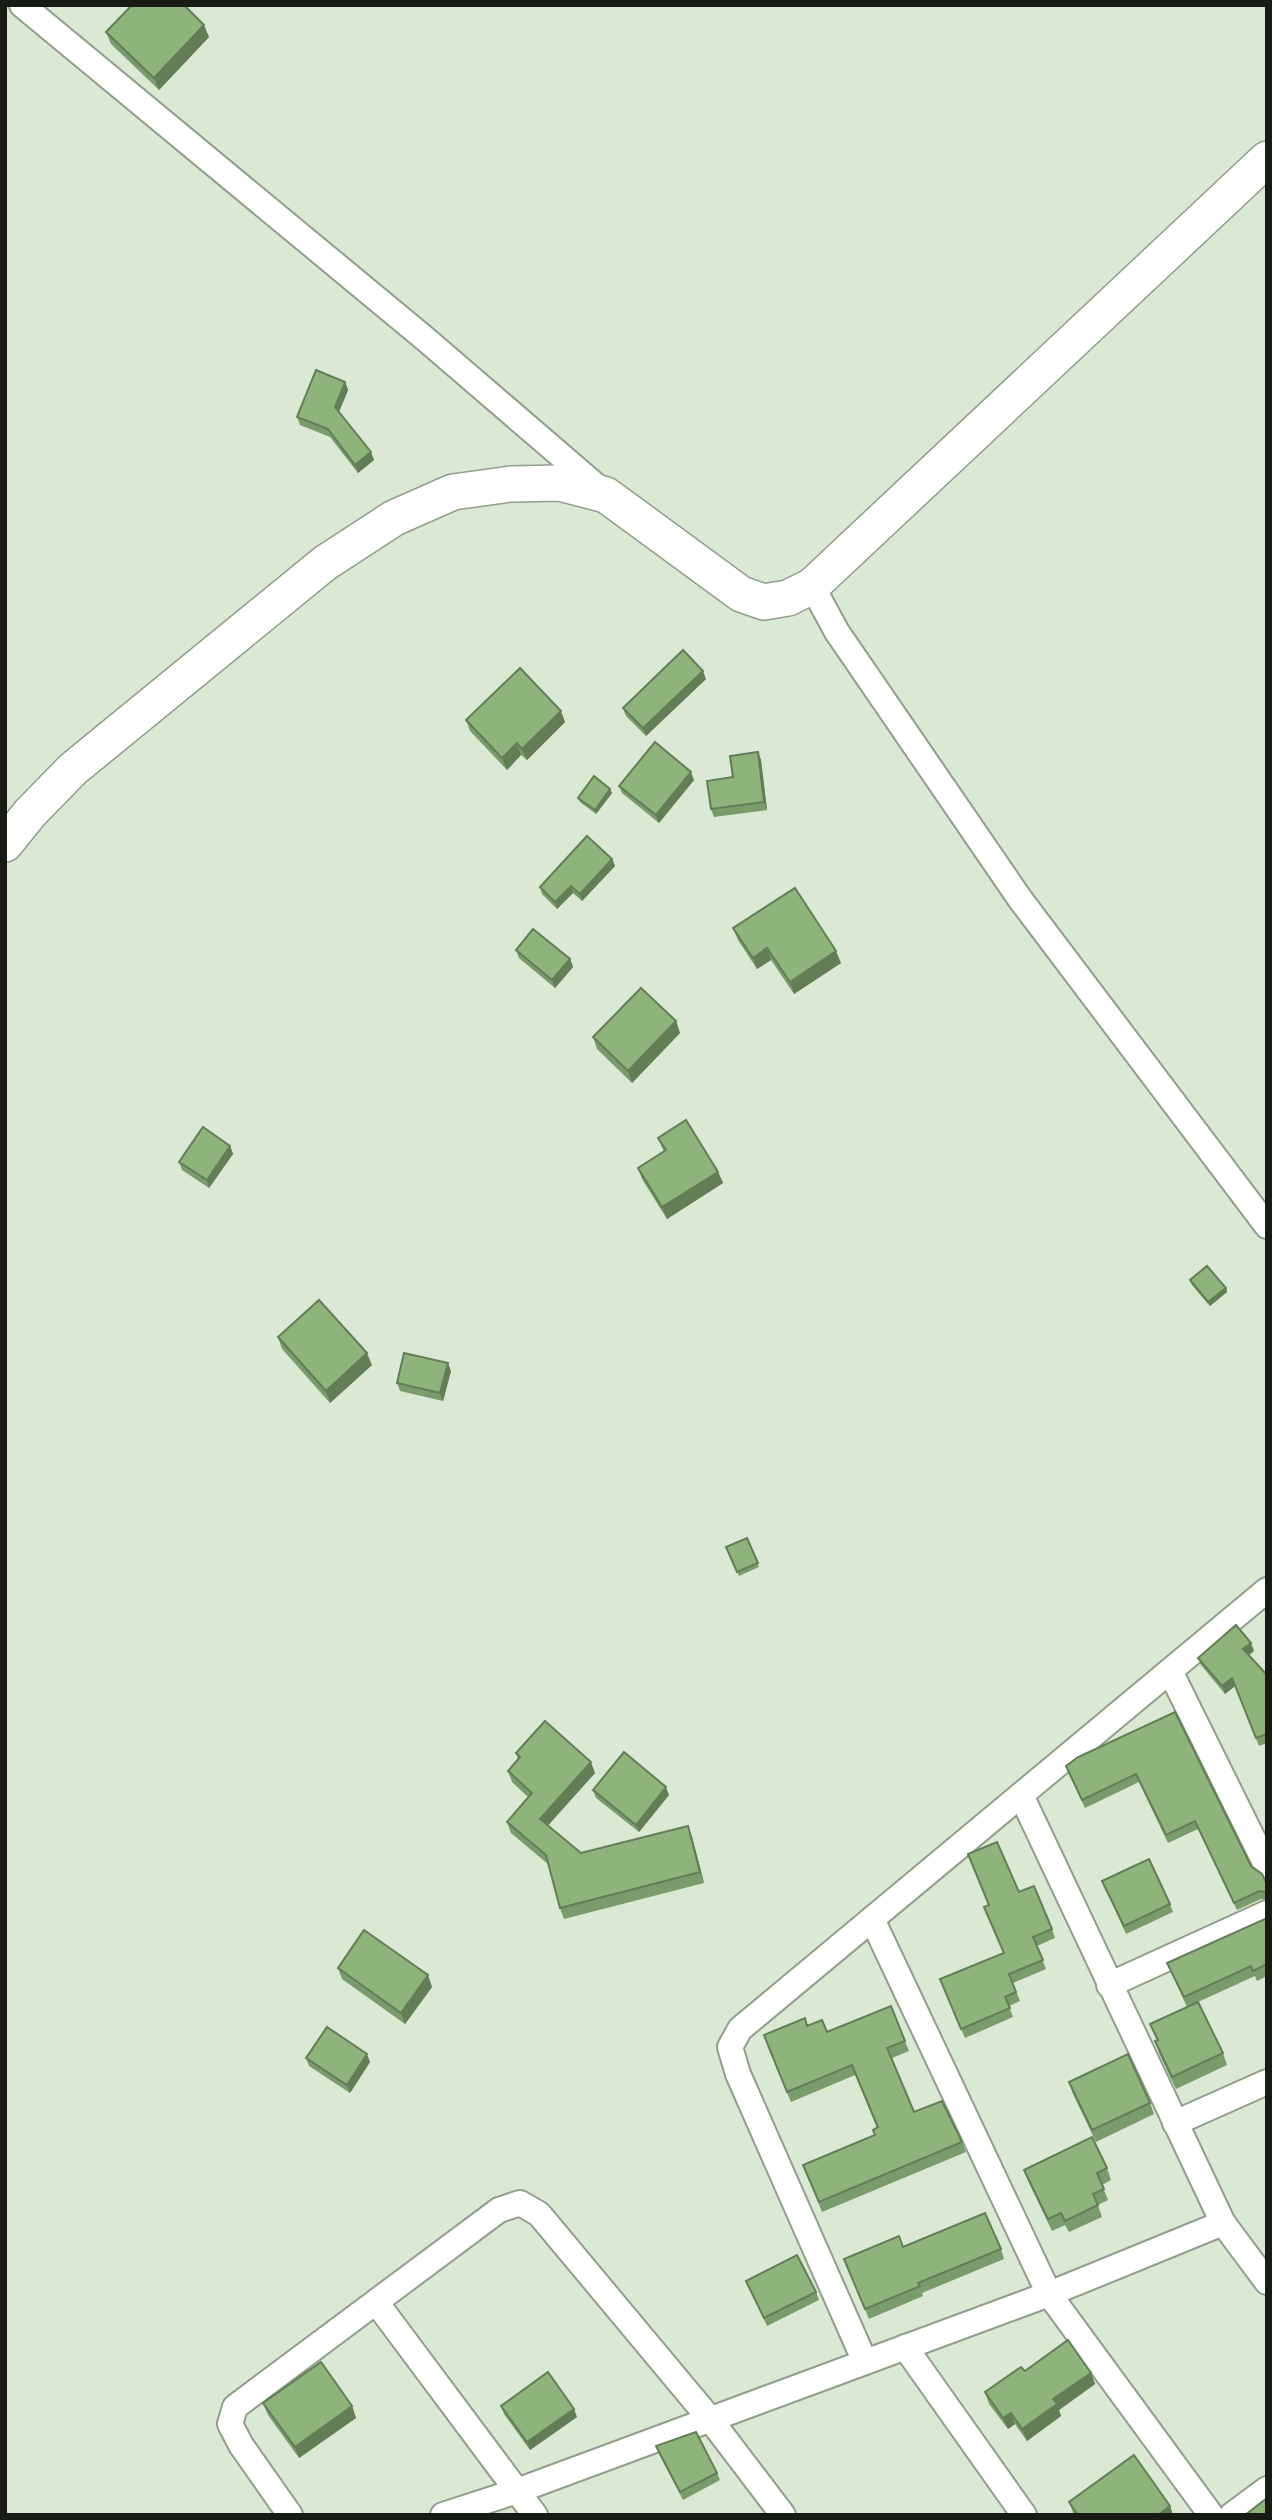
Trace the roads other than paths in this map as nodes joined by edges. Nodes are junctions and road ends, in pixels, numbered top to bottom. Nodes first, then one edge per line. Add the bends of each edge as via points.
1 (22, 5) edge
2 (1267, 159) edge
3 (606, 495) junction
4 (813, 586) junction
5 (5, 844) edge
6 (1267, 1226) edge
7 (1267, 1590) edge
8 (1170, 1671) junction
9 (1021, 1795) junction
10 (1267, 1867) edge
11 (1267, 1913) edge
12 (872, 1919) junction
13 (1109, 1985) junction
14 (1267, 2082) edge
15 (1175, 2123) junction
16 (1223, 2223) junction
17 (1267, 2281) edge
18 (1049, 2294) junction
19 (376, 2302) junction
20 (905, 2347) junction
21 (865, 2362) junction
22 (710, 2419) junction
23 (1267, 2489) edge
24 (517, 2491) junction
25 (290, 2515) edge
26 (443, 2515) edge
27 (536, 2515) edge
28 (783, 2515) edge
29 (1024, 2515) edge
30 (1211, 2515) edge
31 (1232, 2515) edge

1 - 3 street
2 - 4 street
3 - 4 street via 741,594 764,602 788,598
3 - 5 street via 560,483 511,484 453,492 394,518 325,563 72,769
4 - 6 street via 837,632 1020,899
7 - 8 street
8 - 9 street
8 - 10 street
9 - 12 street
9 - 13 street
11 - 13 street
12 - 18 street
12 - 21 street via 740,2029 730,2047
13 - 15 street
14 - 15 street
15 - 16 street
16 - 17 street
16 - 18 street
18 - 20 street
18 - 30 street
19 - 22 street via 499,2210 520,2203 539,2214
19 - 24 street
19 - 25 street via 235,2407 230,2424
20 - 21 street
20 - 29 street
21 - 22 street
22 - 24 street
22 - 28 street
23 - 31 street
24 - 26 street
24 - 27 street

